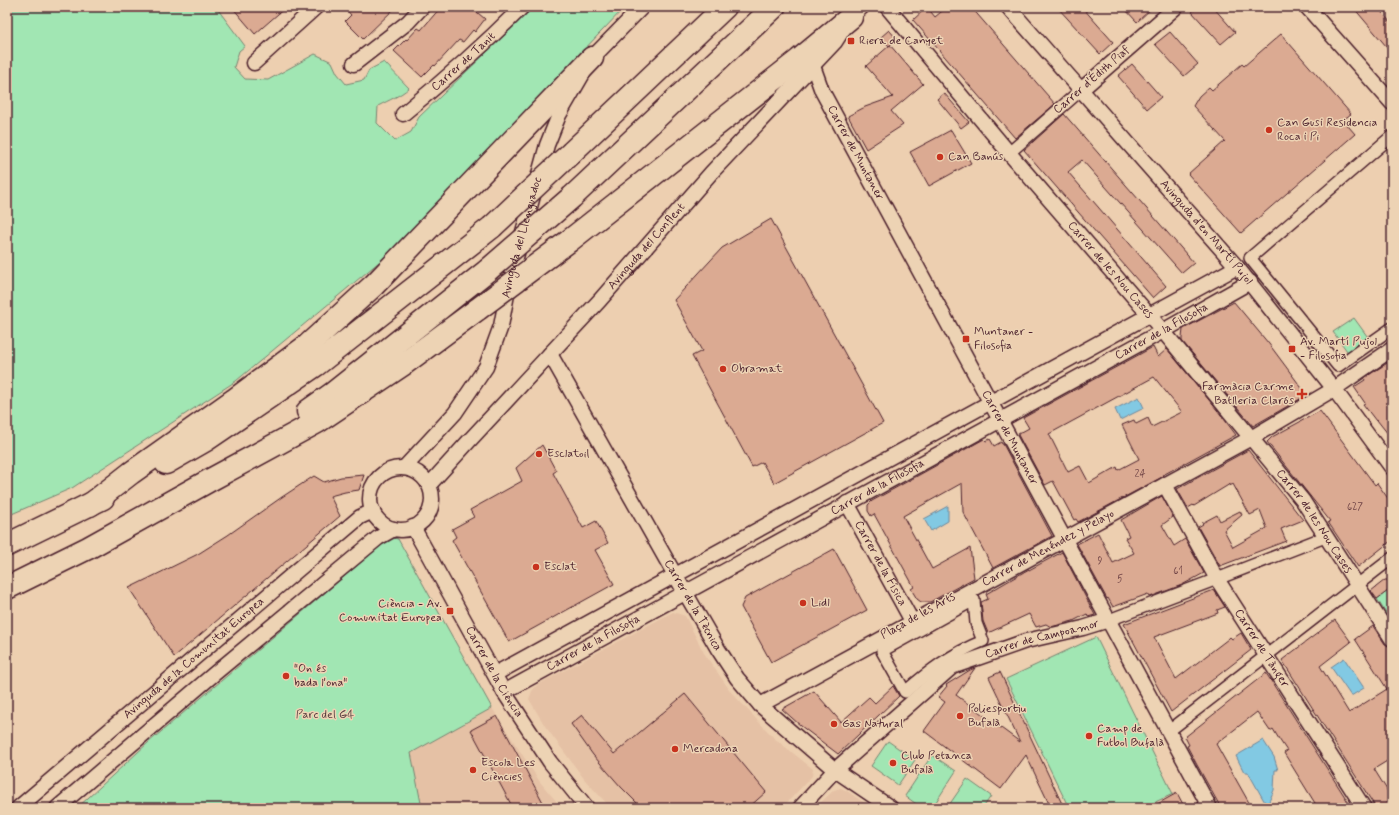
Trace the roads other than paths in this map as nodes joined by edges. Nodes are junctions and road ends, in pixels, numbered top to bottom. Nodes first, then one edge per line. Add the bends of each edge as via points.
1 (316, 7) edge
2 (422, 7) edge
3 (522, 7) edge
4 (642, 7) edge
5 (726, 7) edge
6 (774, 7) edge
7 (887, 7) edge
8 (1008, 7) edge
9 (1176, 7) edge
10 (1307, 7) edge
11 (856, 12) edge
12 (592, 58) junction
13 (254, 63) dead end
14 (354, 64) dead end
15 (813, 66) junction
16 (1081, 90) junction
17 (1392, 103) edge
18 (403, 114) dead end
19 (1392, 136) edge
20 (1009, 153) junction
21 (1237, 267) junction
22 (1250, 282) junction
23 (1150, 315) junction
24 (1392, 328) edge
25 (1163, 331) junction
26 (1392, 350) edge
27 (550, 354) junction
28 (1334, 389) junction
29 (990, 402) junction
30 (1000, 420) junction
31 (1251, 438) junction
32 (404, 468) junction
33 (1392, 468) edge
34 (212, 479) junction
35 (429, 485) junction
36 (1165, 485) junction
37 (847, 503) junction
38 (90, 505) junction
39 (373, 511) junction
40 (414, 528) junction
41 (394, 529) junction
42 (1325, 537) junction
43 (1065, 539) junction
44 (7, 545) edge
45 (1392, 558) edge
46 (675, 575) junction
47 (1218, 580) junction
48 (1357, 584) junction
49 (7, 588) edge
50 (685, 592) junction
51 (1109, 620) junction
52 (913, 623) junction
53 (1392, 639) edge
54 (1267, 656) junction
55 (495, 674) junction
56 (504, 692) junction
57 (905, 692) joint
58 (760, 705) junction
59 (1168, 731) junction
60 (835, 770) junction
61 (18, 808) edge
62 (58, 808) edge
63 (587, 808) edge
64 (800, 808) edge
65 (891, 808) edge
66 (1210, 808) edge
67 (1364, 808) edge

1 - 13 street
2 - 14 street via 408,22
3 - 18 street, Carrer de Tanit via 444,80
4 - 12 street, Avinguda del Llenguadoc
5 - 38 highway, bridge via 492,227 316,365 206,440
6 - 34 highway, bridge via 572,197 488,270 332,394
7 - 20 street, Carrer de les Nou Cases
8 - 16 street, Avinguda d'en Martí Pujol
9 - 16 street, Carrer d'Édith Piaf
10 - 17 street
11 - 15 street, Avinguda del Conflent via 835,42
11 - 34 highway, bridge via 569,241 405,363 317,422
12 - 32 street, Avinguda del Llenguadoc via 560,115 547,146 510,279 501,326 486,367 455,413
12 - 38 highway via 369,290 308,345
15 - 27 street, Avinguda del Conflent via 711,173
15 - 29 street, Carrer de Muntaner via 822,90
16 - 20 street, Carrer d'Édith Piaf
16 - 21 street, Avinguda d'en Martí Pujol
19 - 24 street via 1250,258 1338,366
20 - 23 street, Carrer de les Nou Cases
21 - 22 street, Avinguda d'en Martí Pujol
21 - 23 street, Carrer de la Filosofia
22 - 25 street, Carrer de la Filosofia
22 - 28 street, Avinguda d'en Martí Pujol
23 - 25 street, Carrer de les Nou Cases
23 - 29 street, Carrer de la Filosofia
25 - 30 street, Carrer de la Filosofia
25 - 31 street, Carrer de les Nou Cases
26 - 28 street, Carrer de Menéndez y Pelayo
27 - 35 street, Avinguda del Conflent
27 - 46 street, Carrer de la Tècnica
28 - 31 street, Carrer de Menéndez y Pelayo
28 - 33 street, Avinguda d'en Martí Pujol
29 - 30 street, Carrer de Muntaner
29 - 46 street, Carrer de la Filosofia
30 - 37 street, Carrer de la Filosofia
30 - 43 street, Carrer de Muntaner
31 - 36 street, Carrer de Menéndez y Pelayo
31 - 42 street, Carrer de les Nou Cases via 1303,501
32 - 35 street via 422,476
32 - 39 street via 388,471 376,481 370,498
34 - 49 highway via 88,548
35 - 40 street via 432,492 430,509 424,520
36 - 43 street, Carrer de Menéndez y Pelayo
36 - 47 street, Carrer de Tànger
37 - 50 street, Carrer de la Filosofia
37 - 52 street, Carrer de la Física
38 - 44 highway
39 - 41 street via 378,520
39 - 61 street, Avinguda de la Comunitat Europea via 354,522
40 - 41 street
40 - 55 street, Carrer de la Ciència
41 - 62 street via 378,538 214,674
42 - 47 street, Carrer de Campoamor
42 - 48 street, Carrer de les Nou Cases
43 - 51 street, Carrer de Muntaner
43 - 52 street, Carrer de Menéndez y Pelayo
45 - 48 street
46 - 50 street, Carrer de la Tècnica
46 - 55 street, Carrer de la Filosofia
47 - 51 street, Carrer de Campoamor
47 - 54 street, Carrer de Tànger
48 - 53 street, Carrer de les Nou Cases
48 - 54 street
50 - 56 street, Carrer de la Filosofia
50 - 58 street, Carrer de la Tècnica via 737,678
51 - 59 street, Carrer de Muntaner
51 - 60 street, Carrer de Campoamor via 1026,641 952,667
52 - 58 street, Carrer de Menéndez y Pelayo
54 - 59 street
54 - 67 street, Carrer de Tànger
55 - 56 street, Carrer de la Ciència
56 - 63 street, Carrer de la Ciència via 550,762
57 - 57 street, Plaça de les Arts via 882,651 974,600 976,623 982,641 940,663
58 - 60 street, Carrer de la Tècnica
59 - 66 street, Carrer de Muntaner
60 - 64 street, Carrer de Campoamor
60 - 65 street, Carrer de la Tècnica

